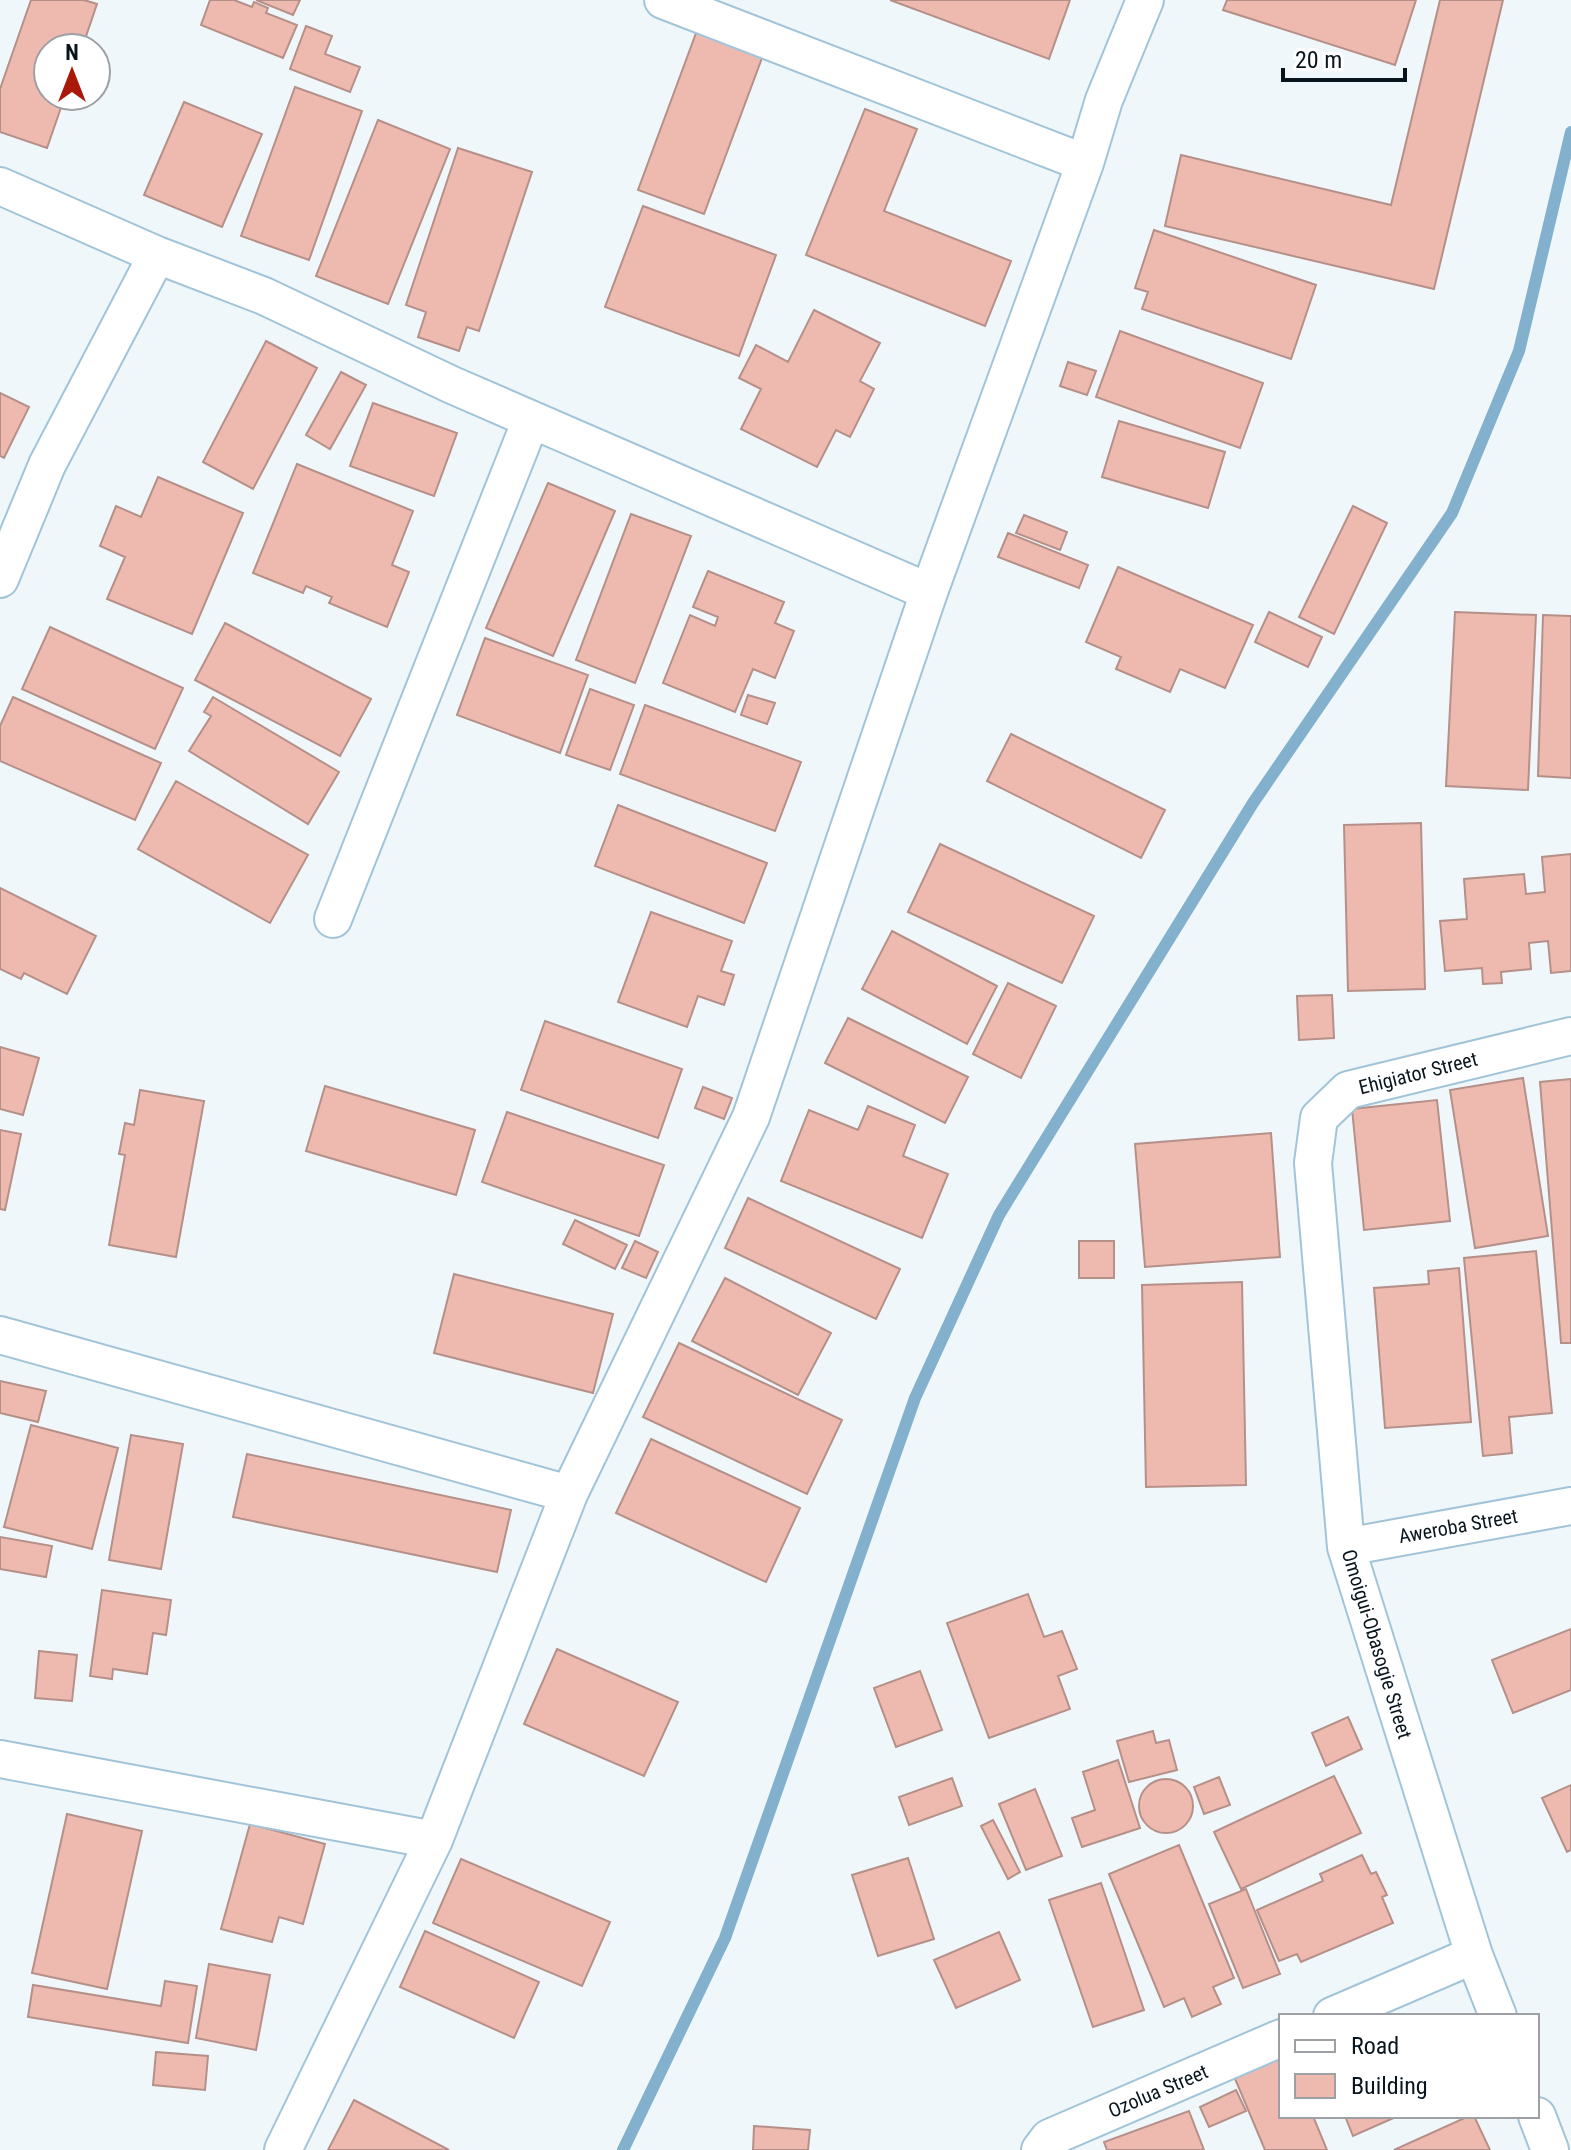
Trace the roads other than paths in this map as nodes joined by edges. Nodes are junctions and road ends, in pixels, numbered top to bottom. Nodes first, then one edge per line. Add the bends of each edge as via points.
1 (663, 0) edge
2 (1145, 0) edge
3 (1085, 163) junction
4 (0, 186) edge
5 (157, 255) junction
6 (531, 420) junction
7 (0, 579) edge
8 (929, 592) junction
9 (333, 919) dead end
10 (1571, 1036) edge
11 (1313, 1163) joint
12 (0, 1335) edge
13 (569, 1494) junction
14 (1571, 1506) edge
15 (1346, 1547) junction
16 (0, 1759) edge
17 (434, 1840) junction
18 (1474, 1955) junction
19 (1337, 2014) edge
20 (1497, 2014) edge
21 (1279, 2039) edge
22 (1538, 2118) edge
23 (283, 2150) edge
24 (1040, 2150) edge
25 (1550, 2150) edge

1 - 3 street
2 - 3 street
3 - 8 street
4 - 5 street
5 - 6 street via 264,296
5 - 7 street via 47,465
6 - 8 street
6 - 9 street
8 - 13 street via 751,1117
10 - 11 street, Ehigiator Street via 1348,1090 1319,1118
11 - 15 street, Omoigui-Obasogie Street
12 - 13 street
13 - 17 street
14 - 15 street, Aweroba Street
15 - 18 street, Omoigui-Obasogie Street
16 - 17 street
17 - 23 street
18 - 19 street
18 - 20 street, Omoigui-Obasogie Street
21 - 24 street, Ozolua Street via 1049,2138
22 - 25 street

